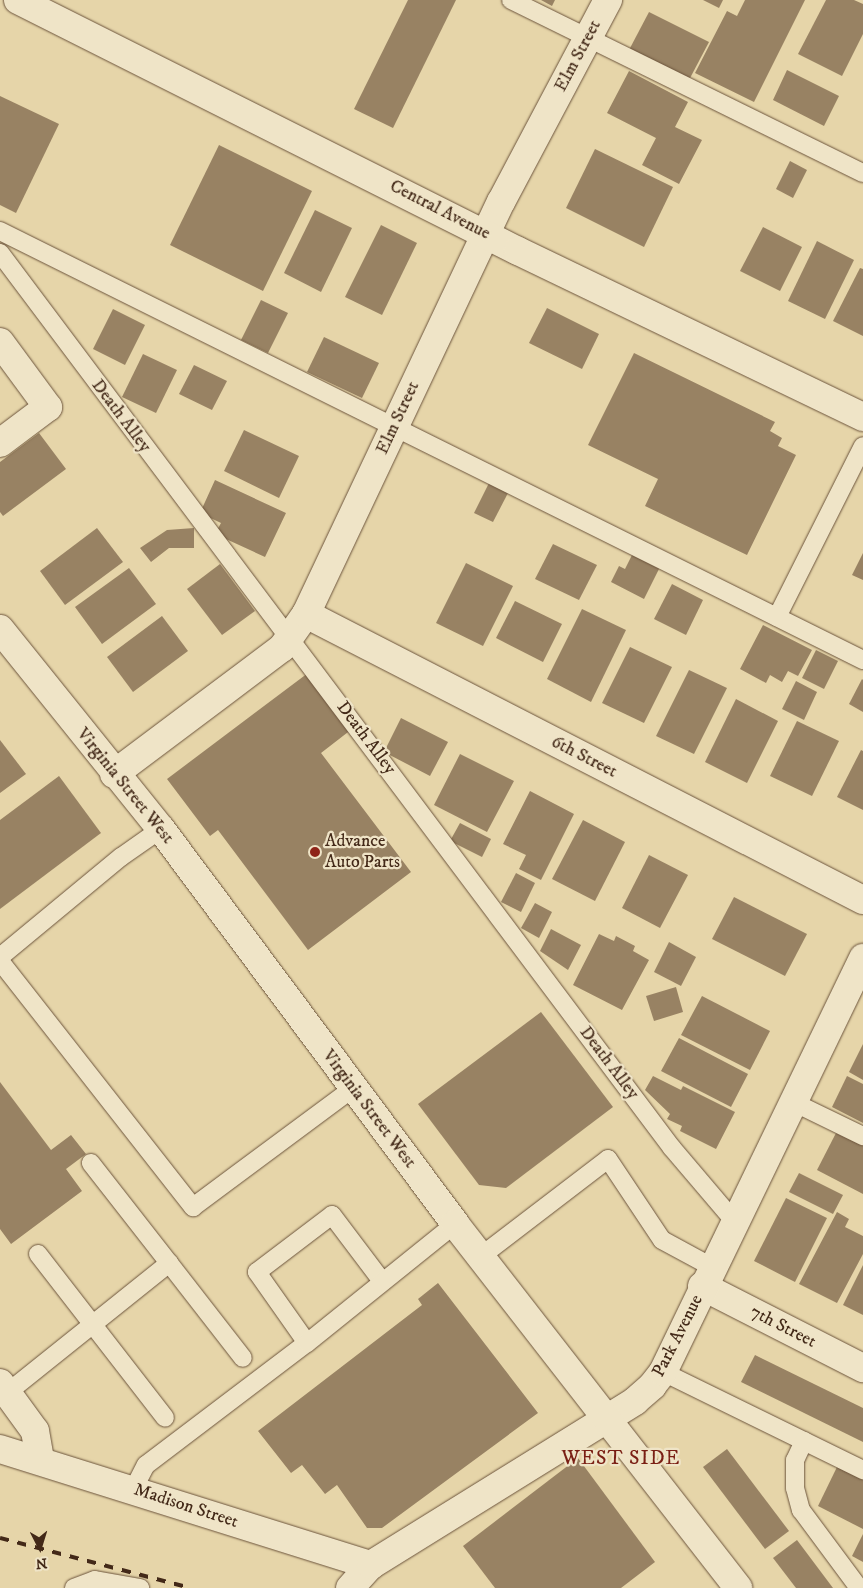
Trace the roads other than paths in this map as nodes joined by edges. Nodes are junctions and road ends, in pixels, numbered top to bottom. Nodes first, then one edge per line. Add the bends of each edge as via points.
1 (18, 0) edge
2 (511, 0) edge
3 (608, 0) edge
4 (588, 38) junction
5 (863, 173) edge
6 (0, 232) edge
7 (486, 234) junction
8 (0, 253) edge
9 (0, 342) edge
10 (863, 417) edge
11 (394, 427) junction
12 (0, 443) edge
13 (863, 446) edge
14 (306, 614) junction
15 (777, 617) junction
16 (0, 630) edge
17 (289, 636) junction
18 (863, 660) edge
19 (114, 774) junction
20 (161, 829) junction
21 (863, 900) edge
22 (0, 957) edge
23 (863, 958) edge
24 (0, 961) edge
25 (353, 1088) junction
26 (793, 1102) junction
27 (863, 1136) edge
28 (91, 1163) dead end
29 (735, 1222) junction
30 (455, 1224) junction
31 (38, 1254) dead end
32 (480, 1257) junction
33 (169, 1263) junction
34 (707, 1277) junction
35 (382, 1281) junction
36 (92, 1325) junction
37 (307, 1342) junction
38 (243, 1358) dead end
39 (863, 1368) edge
40 (663, 1372) junction
41 (4, 1388) edge
42 (165, 1418) dead end
43 (604, 1419) junction
44 (804, 1441) junction
45 (0, 1449) edge
46 (40, 1460) junction
47 (863, 1470) edge
48 (133, 1490) junction
49 (371, 1565) junction
50 (74, 1588) edge
51 (140, 1588) edge
52 (350, 1588) edge
53 (738, 1588) edge
54 (859, 1588) edge

1 - 7 street, Central Avenue
2 - 4 lane
3 - 4 street, Elm Street
4 - 5 lane
4 - 7 street, Elm Street
6 - 11 lane
7 - 10 street, Central Avenue
7 - 11 street, Elm Street
8 - 17 lane, Death Alley
9 - 12 street via 48,407
11 - 14 street, Elm Street
11 - 15 lane
13 - 15 lane
14 - 17 street, Elm Street
14 - 21 street, 6th Street
15 - 18 lane
16 - 19 street, Virginia Street West
17 - 19 street, Elm Street via 282,648
17 - 29 lane, Death Alley via 672,1148
19 - 20 street, Virginia Street West
20 - 22 lane
20 - 25 street, Virginia Street West
23 - 26 street, Park Avenue
24 - 25 lane via 193,1207
25 - 30 street, Virginia Street West
26 - 27 lane
26 - 29 street, Park Avenue
28 - 33 lane
29 - 34 street, Park Avenue
30 - 32 street, Virginia Street West
30 - 35 lane
31 - 36 lane
32 - 34 lane via 608,1159 662,1240
32 - 43 street, Virginia Street West
33 - 36 lane
33 - 38 lane
34 - 39 street, 7th Street
34 - 40 street, Park Avenue
35 - 37 lane
35 - 37 lane via 332,1215 258,1272
36 - 41 lane
36 - 42 lane
37 - 48 lane via 146,1464
40 - 43 street, Park Avenue via 635,1401
40 - 44 lane
41 - 46 street via 35,1431
43 - 49 street, Park Avenue
43 - 53 street, Virginia Street West
44 - 47 lane
44 - 54 lane via 795,1460 794,1488 801,1510
45 - 46 street, Madison Street
46 - 48 street, Madison Street
48 - 49 street, Madison Street
49 - 52 street, Park Avenue
50 - 51 lane via 95,1580

